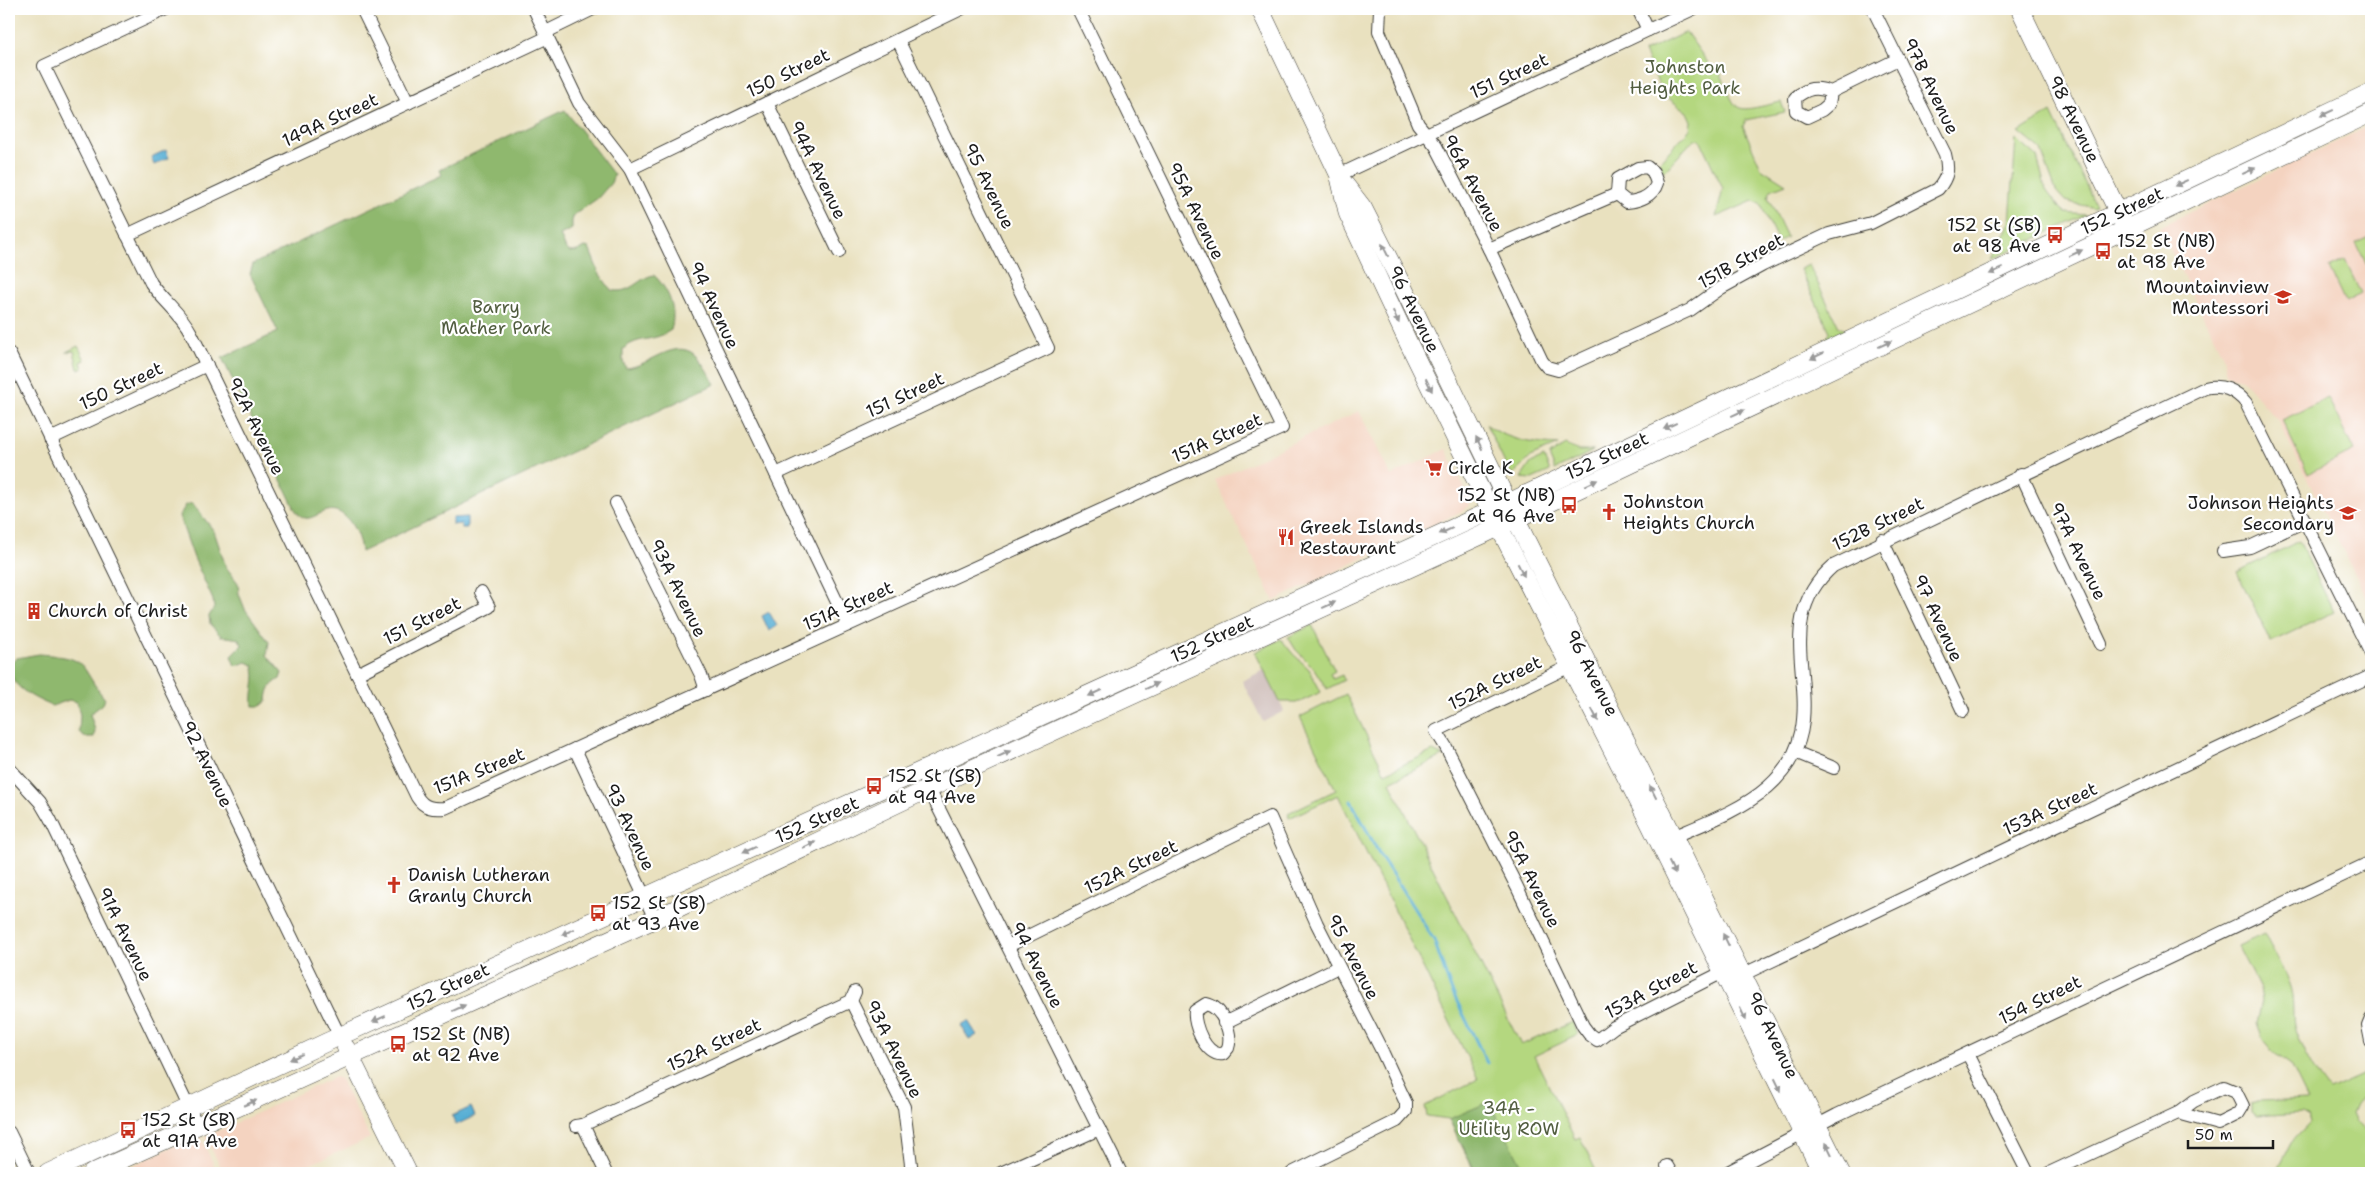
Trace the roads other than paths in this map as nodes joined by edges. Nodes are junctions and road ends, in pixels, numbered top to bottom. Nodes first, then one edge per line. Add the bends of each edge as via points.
1 (166, 9) edge
2 (362, 9) edge
3 (534, 9) edge
4 (593, 9) edge
5 (961, 9) edge
6 (1078, 9) edge
7 (1260, 9) edge
8 (1380, 9) edge
9 (1638, 9) edge
10 (1693, 9) edge
11 (1873, 9) edge
12 (2020, 9) edge
13 (1648, 30) junction
14 (547, 34) junction
15 (898, 40) junction
16 (1898, 59) junction
17 (1830, 92) dead end
18 (2371, 92) edge
19 (408, 103) junction
20 (767, 103) junction
21 (2371, 113) edge
22 (1426, 134) junction
23 (630, 168) junction
24 (1339, 175) junction
25 (1945, 180) joint
26 (1616, 194) dead end
27 (2119, 213) junction
28 (2126, 229) junction
29 (127, 236) junction
30 (1489, 249) junction
31 (839, 252) dead end
32 (1048, 348) joint
33 (9, 353) edge
34 (207, 365) junction
35 (1552, 369) joint
36 (1282, 428) joint
37 (50, 439) junction
38 (776, 474) junction
39 (2021, 474) junction
40 (616, 503) dead end
41 (1508, 503) junction
42 (1491, 511) junction
43 (1516, 519) junction
44 (2305, 521) junction
45 (1499, 527) junction
46 (1882, 540) junction
47 (2223, 551) dead end
48 (481, 592) dead end
49 (1299, 599) junction
50 (1295, 621) junction
51 (848, 625) junction
52 (2101, 644) dead end
53 (2371, 654) edge
54 (1570, 666) junction
55 (357, 674) junction
56 (2371, 676) edge
57 (706, 690) junction
58 (1963, 711) dead end
59 (1436, 731) joint
60 (574, 749) junction
61 (1795, 752) junction
62 (9, 768) edge
63 (1834, 768) dead end
64 (921, 772) junction
65 (928, 789) junction
66 (427, 807) joint
67 (1270, 817) joint
68 (1650, 824) junction
69 (1675, 836) junction
70 (2371, 862) edge
71 (645, 898) junction
72 (655, 919) junction
73 (1008, 946) junction
74 (1338, 967) junction
75 (1723, 972) junction
76 (1744, 974) junction
77 (853, 996) joint
78 (2371, 1019) edge
79 (1224, 1023) dead end
80 (340, 1036) junction
81 (1597, 1040) joint
82 (2371, 1040) edge
83 (1968, 1054) junction
84 (351, 1057) junction
85 (189, 1108) junction
86 (2178, 1113) dead end
87 (197, 1125) junction
88 (1099, 1129) junction
89 (1810, 1129) junction
90 (9, 1132) edge
91 (29, 1173) edge
92 (48, 1173) edge
93 (92, 1173) edge
94 (408, 1173) edge
95 (606, 1173) edge
96 (912, 1173) edge
97 (1001, 1173) edge
98 (1121, 1173) edge
99 (1292, 1173) edge
100 (1726, 1173) edge
101 (1822, 1173) edge
102 (1841, 1173) edge
103 (2028, 1173) edge
104 (2049, 1173) edge

1 - 29 street, 92A Avenue via 44,66
2 - 19 street
3 - 14 street, 94 Avenue
4 - 14 street, 149A Street
5 - 15 street, 150 Street
6 - 36 street, 95A Avenue
7 - 24 main road, 96 Avenue
8 - 22 street, 96A Avenue via 1379,31 1418,124
9 - 13 street
10 - 13 street, 151 Street
11 - 16 street, 97B Avenue
12 - 27 main road, 98 Avenue
13 - 22 street, 151 Street
14 - 19 street, 149A Street
14 - 23 street, 94 Avenue via 579,103
15 - 20 street, 150 Street
15 - 32 street, 95 Avenue
16 - 17 street
16 - 25 street, 97B Avenue via 1945,154 1949,168
18 -> 27 main road, 152 Street
19 - 29 street, 149A Street
20 - 23 street, 150 Street
20 - 31 street, 94A Avenue
28 -> 21 main road, 152 Street
22 - 24 street, 151 Street
22 - 30 street, 96A Avenue via 1436,146
23 - 38 street, 94 Avenue
41 -> 24 main road, 96 Avenue via 1363,208
24 -> 42 main road, 96 Avenue via 1348,214
25 - 35 street, 151B Street via 1928,196 1871,223 1829,234 1763,265 1690,310 1566,367
26 - 30 street
27 - 28 main road, 98 Avenue
27 -> 41 main road, 152 Street
43 -> 28 main road, 152 Street
29 - 34 street, 92A Avenue via 151,283 163,300 182,317
30 - 35 street, 96A Avenue via 1528,336 1542,361
32 - 38 street, 151 Street
33 - 37 street, 92 Avenue
34 - 37 street, 150 Street
34 - 55 street, 92A Avenue
36 - 51 street, 151A Street
37 - 80 street, 92 Avenue
38 - 51 street, 94 Avenue
39 - 44 street, 152B Street via 2198,390 2213,386 2228,389 2246,403
39 - 46 street, 152B Street
39 - 52 street, 97A Avenue
40 - 57 street, 93A Avenue
41 - 42 main road, 152 Street
41 - 43 main road, 96 Avenue
42 - 45 main road, 96 Avenue
42 -> 49 main road, 152 Street
43 - 45 main road, 152 Street
69 -> 43 main road, 96 Avenue
44 - 47 street via 2250,547
44 - 53 street
50 -> 45 main road, 152 Street
45 -> 54 main road, 96 Avenue
46 - 58 street, 97 Avenue
46 - 61 street, 152B Street via 1833,566 1817,582 1806,600 1799,636 1805,712
48 - 55 street, 151 Street via 489,607
49 - 50 main road
49 -> 64 main road, 152 Street
65 -> 50 main road, 152 Street
51 - 57 street, 151A Street
54 - 59 street, 152A Street
54 -> 68 main road, 96 Avenue
55 - 66 street, 92A Avenue via 416,797
56 - 76 street, 153A Street
57 - 60 street, 151A Street
59 - 81 street, 95A Avenue via 1517,887 1583,1026
60 - 66 street, 151A Street via 445,808
60 - 71 street, 93 Avenue
61 - 63 street
61 - 69 street, 152B Street via 1775,780 1754,798
62 - 85 street, 91A Avenue via 40,802 50,819
64 - 65 street, 94 Avenue
64 -> 71 main road, 152 Street
72 -> 65 main road, 152 Street
65 - 73 street, 94 Avenue
67 - 73 street, 152A Street
67 - 74 street, 95 Avenue
68 - 69 main road
68 -> 75 main road, 96 Avenue
76 -> 69 main road, 96 Avenue
70 - 83 street, 154 Street
71 - 72 street, 93 Avenue
71 -> 80 main road, 152 Street
84 -> 72 main road, 152 Street
73 - 88 street, 94 Avenue
74 - 79 street
74 - 99 street, 95 Avenue via 1404,1095 1406,1111 1397,1121
75 - 81 street, 153A Street via 1614,1027
75 -> 89 main road, 96 Avenue
76 - 89 main road, 96 Avenue
77 - 95 street, 152A Street via 579,1125
77 - 96 street, 93A Avenue via 904,1107
78 - 82 street via 2368,1026
80 - 84 main road, 92 Avenue
80 -> 85 main road, 152 Street
83 - 89 street, 154 Street
83 - 103 street
87 -> 84 main road, 152 Street
84 - 94 main road, 92 Avenue
85 - 87 street, 91A Avenue
85 - 92 main road, 152 Street
86 - 104 street
87 - 93 main road, 152 Street
88 - 97 street
88 - 98 street, 94 Avenue
89 - 100 street, 154 Street
89 - 101 main road, 96 Avenue
102 -> 89 main road, 96 Avenue
90 - 91 street

